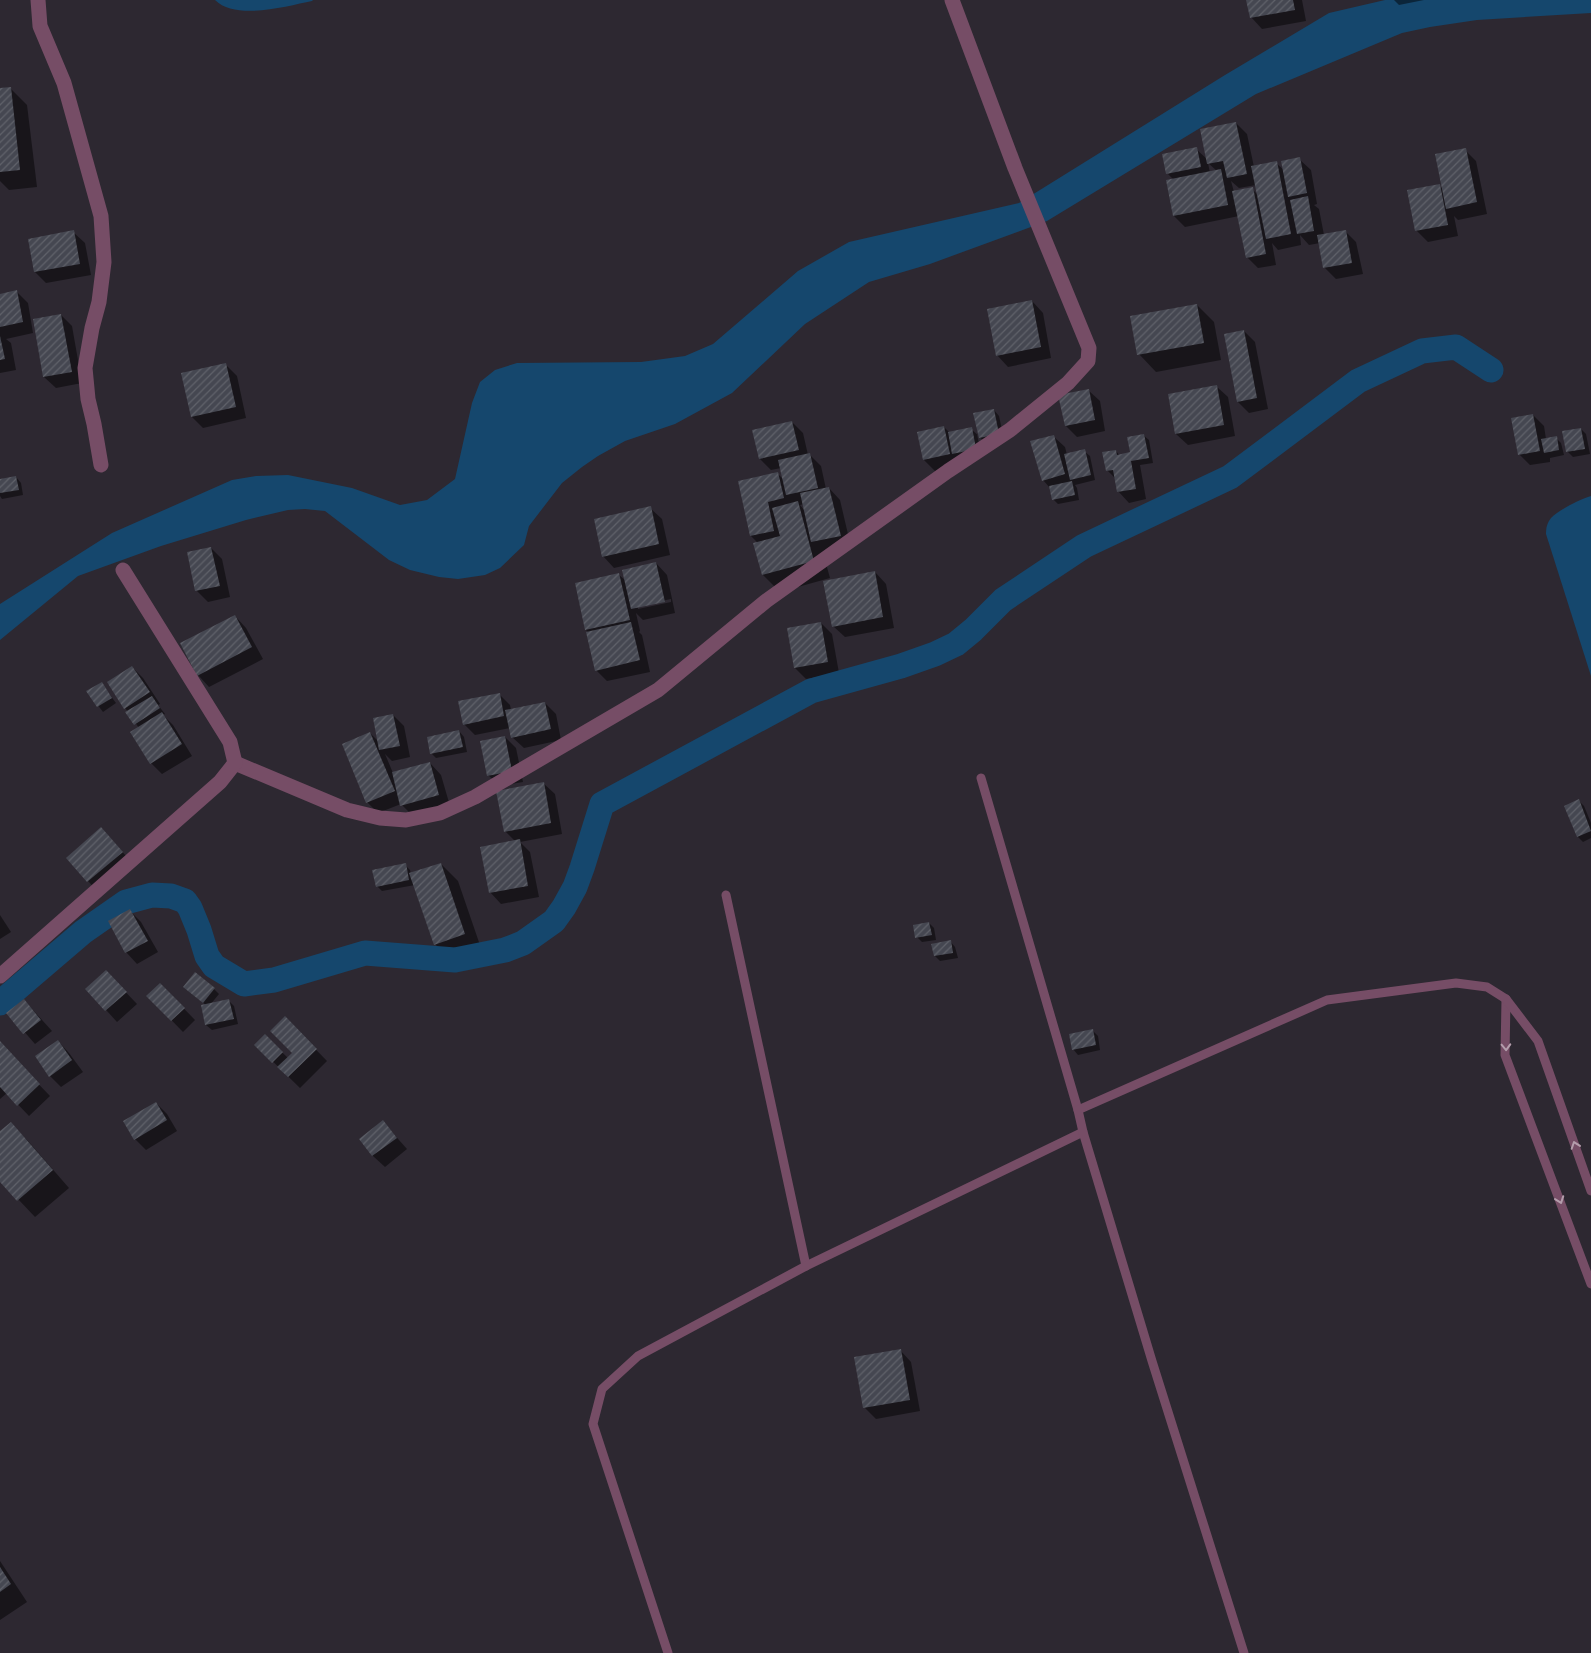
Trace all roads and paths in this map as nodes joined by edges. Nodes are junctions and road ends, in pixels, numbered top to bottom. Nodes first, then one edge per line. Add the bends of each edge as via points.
1 (38, 0) edge
2 (952, 0) edge
3 (101, 465) dead end
4 (123, 570) dead end
5 (235, 762) junction
6 (981, 778) dead end
7 (726, 894) dead end
8 (0, 976) edge
9 (1506, 999) junction
10 (1078, 1110) junction
11 (1083, 1132) junction
12 (1591, 1191) edge
13 (806, 1266) junction
14 (1591, 1284) edge
15 (668, 1653) edge
16 (1244, 1653) edge

1 - 3 street via 40,26 64,82 101,216 104,262 85,368
2 - 5 street via 1015,168 1089,348 1088,361 1068,383 1010,430 948,470 766,601 658,690 475,797 440,813 406,820 346,810
4 - 5 street via 230,742
5 - 8 street via 220,782
6 - 10 lane
7 - 13 lane
9 - 10 lane via 1487,987 1456,983 1327,1000
12 -> 9 lane via 1538,1041
9 -> 14 lane via 1506,1054
10 - 11 lane
11 - 13 lane
11 - 16 lane
13 - 15 lane via 638,1356 602,1389 593,1424

